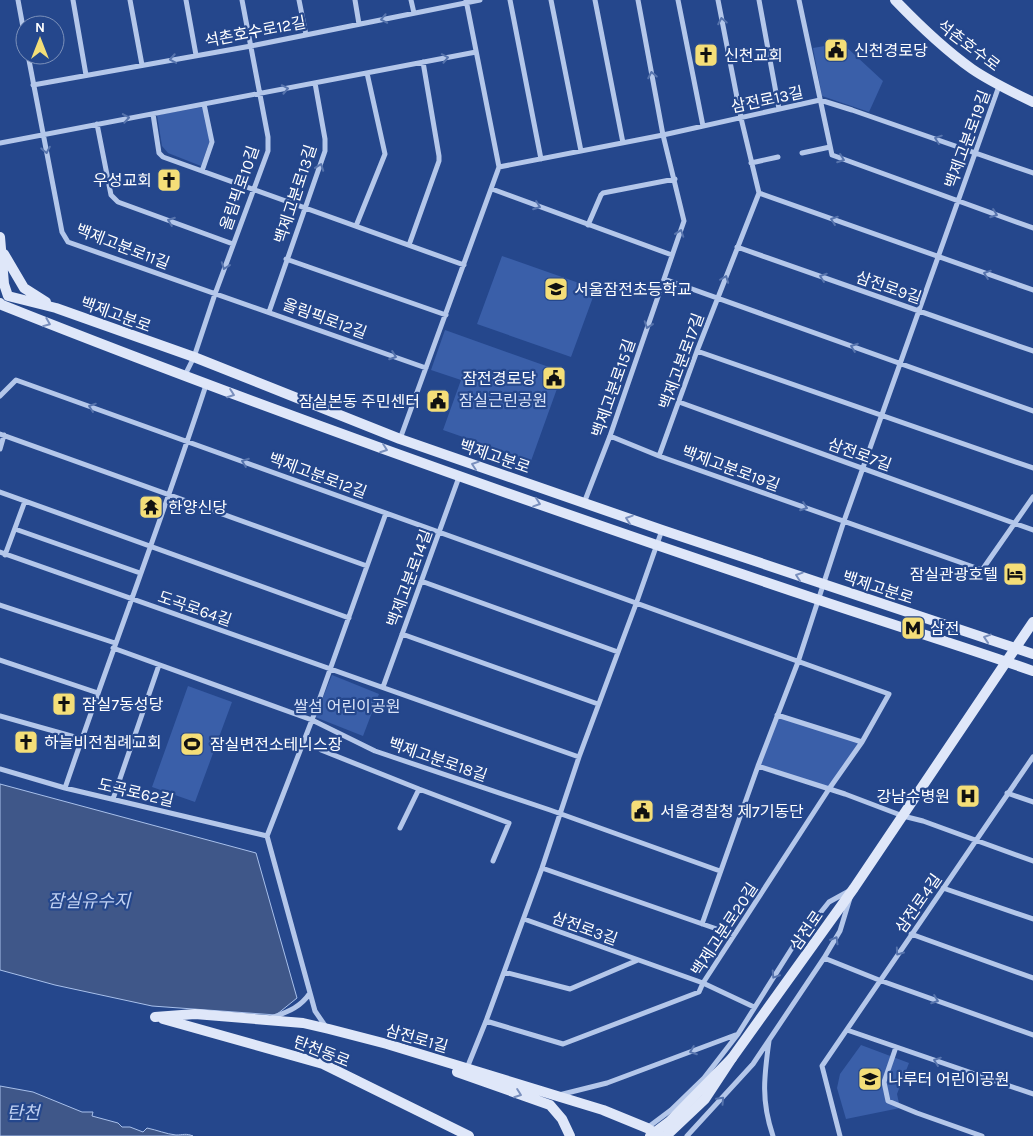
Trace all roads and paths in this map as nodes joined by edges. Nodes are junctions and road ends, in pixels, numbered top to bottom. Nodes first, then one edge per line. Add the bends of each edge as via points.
1 (18, 0) edge
2 (73, 0) edge
3 (130, 0) edge
4 (186, 0) edge
5 (242, 0) edge
6 (300, 0) edge
7 (355, 0) edge
8 (411, 0) edge
9 (480, 0) edge
10 (510, 0) edge
11 (551, 0) edge
12 (595, 0) edge
13 (638, 0) edge
14 (678, 0) edge
15 (718, 0) edge
16 (758, 0) edge
17 (799, 0) edge
18 (895, 0) edge
19 (466, 1) edge
20 (414, 13) junction
21 (21, 15) edge
22 (359, 24) junction
23 (306, 35) junction
24 (251, 46) junction
25 (476, 52) junction
26 (196, 55) junction
27 (423, 62) junction
28 (30, 65) edge
29 (142, 65) junction
30 (367, 74) junction
31 (86, 75) junction
32 (315, 83) junction
33 (34, 85) junction
34 (999, 86) junction
35 (260, 94) junction
36 (820, 100) junction
37 (1033, 102) edge
38 (204, 104) junction
39 (779, 109) junction
40 (153, 114) junction
41 (740, 118) junction
42 (97, 124) junction
43 (703, 126) junction
44 (43, 134) junction
45 (664, 135) junction
46 (623, 142) junction
47 (0, 143) edge
48 (830, 148) junction
49 (581, 151) junction
50 (975, 152) junction
51 (802, 154) dead end
52 (778, 157) dead end
53 (541, 158) junction
54 (751, 163) junction
55 (499, 167) junction
56 (202, 171) junction
57 (1033, 173) edge
58 (675, 179) junction
59 (253, 189) junction
60 (492, 189) junction
61 (758, 193) junction
62 (958, 201) junction
63 (305, 208) junction
64 (588, 225) junction
65 (356, 226) junction
66 (1033, 228) edge
67 (0, 237) edge
68 (233, 244) junction
69 (409, 245) junction
70 (737, 247) junction
71 (2, 250) junction
72 (672, 255) junction
73 (938, 256) junction
74 (286, 259) junction
75 (464, 265) junction
76 (664, 279) junction
77 (1033, 290) edge
78 (215, 294) junction
79 (718, 298) junction
80 (3, 299) edge
81 (56, 308) junction
82 (919, 311) junction
83 (269, 312) junction
84 (446, 315) junction
85 (697, 351) junction
86 (1033, 351) edge
87 (194, 357) junction
88 (900, 364) junction
89 (426, 368) junction
90 (184, 377) junction
91 (206, 385) junction
92 (0, 396) edge
93 (679, 402) junction
94 (1033, 411) edge
95 (882, 415) junction
96 (2, 434) edge
97 (610, 436) junction
98 (400, 439) junction
99 (188, 441) junction
100 (0, 448) edge
101 (660, 456) junction
102 (863, 468) junction
103 (1033, 468) edge
104 (459, 477) junction
105 (0, 492) edge
106 (169, 493) junction
107 (1033, 497) edge
108 (25, 501) junction
109 (584, 503) junction
110 (386, 514) junction
111 (844, 521) junction
112 (1015, 523) junction
113 (15, 529) junction
114 (662, 530) junction
115 (1033, 530) edge
116 (439, 532) junction
117 (657, 544) junction
118 (150, 546) junction
119 (2, 554) edge
120 (367, 566) junction
121 (140, 573) junction
122 (421, 581) junction
123 (823, 584) junction
124 (130, 599) junction
125 (818, 600) junction
126 (636, 604) junction
127 (0, 605) edge
128 (349, 618) junction
129 (1033, 622) edge
130 (402, 634) junction
131 (114, 646) junction
132 (1014, 647) junction
133 (618, 652) junction
134 (1033, 654) edge
135 (0, 660) edge
136 (798, 662) junction
137 (1006, 662) junction
138 (159, 666) junction
139 (330, 669) junction
140 (1033, 670) edge
141 (382, 687) junction
142 (98, 692) junction
143 (598, 704) junction
144 (777, 715) junction
145 (0, 716) edge
146 (312, 720) junction
147 (82, 739) junction
148 (862, 742) junction
149 (321, 750) dead end
150 (579, 756) junction
151 (1033, 757) edge
152 (758, 766) junction
153 (0, 770) edge
154 (65, 788) junction
155 (419, 789) junction
156 (828, 789) junction
157 (1007, 793) junction
158 (113, 799) junction
159 (1033, 802) edge
160 (559, 814) junction
161 (903, 816) junction
162 (400, 828) dead end
163 (267, 836) junction
164 (976, 840) junction
165 (493, 861) dead end
166 (1033, 861) edge
167 (542, 868) junction
168 (720, 871) junction
169 (854, 888) junction
170 (943, 888) junction
171 (524, 919) junction
172 (1033, 919) edge
173 (702, 924) junction
174 (911, 934) junction
175 (734, 935) junction
176 (824, 958) junction
177 (639, 960) junction
178 (504, 972) junction
179 (1033, 978) edge
180 (879, 980) junction
181 (703, 983) junction
182 (310, 994) junction
183 (754, 1007) junction
184 (155, 1017) joint
185 (266, 1020) junction
186 (486, 1022) junction
187 (329, 1029) junction
188 (847, 1030) junction
189 (738, 1034) junction
190 (1033, 1035) edge
191 (769, 1040) junction
192 (896, 1047) junction
193 (408, 1051) junction
194 (732, 1058) junction
195 (467, 1068) junction
196 (1033, 1094) edge
197 (556, 1096) junction
198 (648, 1132) edge
199 (469, 1136) edge
200 (570, 1136) edge
201 (661, 1136) edge
202 (666, 1136) edge
203 (687, 1136) edge
204 (773, 1136) edge
205 (840, 1136) edge
206 (982, 1136) edge

1 - 21 street
2 - 31 street
3 - 29 street
4 - 26 street
5 - 24 street, 올림픽로10길
6 - 23 street
7 - 22 street
8 - 20 street
9 - 19 street, 석촌호수로12길
10 - 53 street
11 - 49 street
12 - 46 street
45 -> 13 street, 백제고분로15길
14 - 43 street
41 -> 15 street
16 - 39 street
17 - 36 street
18 - 34 main road, 석촌호수로 via 926,32
19 - 20 street, 석촌호수로12길
19 - 25 street
20 -> 22 street, 석촌호수로12길
22 - 23 street, 석촌호수로12길
23 - 24 street, 석촌호수로12길
24 - 26 street, 석촌호수로12길
24 - 35 street, 올림픽로10길
27 -> 25 street
25 - 55 street
26 -> 29 street, 석촌호수로12길
27 - 30 street
27 - 69 street via 440,156
28 - 33 street, 백제고분로11길
29 - 31 street, 석촌호수로12길
30 - 32 street
30 - 65 street via 385,154
31 - 33 street, 석촌호수로12길
35 -> 32 street
63 -> 32 street, 백제고분로13길 via 326,151
33 - 44 street, 백제고분로11길
34 - 37 main road, 석촌호수로
34 - 50 street, 백제고분로19길
35 - 38 street
35 - 59 street, 올림픽로10길 via 268,151
36 - 39 street, 삼전로13길
36 - 48 street
50 -> 36 street, 삼전로13길
38 - 40 street
38 - 56 street via 212,142
39 - 41 street, 삼전로13길
42 -> 40 street
40 - 56 street via 159,153
41 - 43 street, 삼전로13길
41 - 54 street
42 - 44 street
68 -> 42 street via 118,202 111,195
43 - 45 street, 삼전로13길
44 - 47 street
44 -> 78 street, 백제고분로11길 via 62,232 68,242
45 - 46 street, 삼전로13길
45 - 58 street, 백제고분로15길
46 - 49 street, 삼전로13길
48 - 51 street
48 -> 62 street, 백제고분로19길 via 832,155
49 - 53 street, 삼전로13길
50 - 57 street, 삼전로13길
50 - 62 street, 백제고분로19길
52 - 54 street
53 - 55 street, 삼전로13길
54 - 61 street
55 - 60 street
56 - 59 street
58 - 64 street via 603,193
72 -> 58 street, 백제고분로15길 via 684,222
59 - 63 street
59 - 68 street, 올림픽로10길
60 -> 64 street
60 - 75 street
61 - 70 street, 백제고분로17길
73 -> 61 street
62 -> 66 street, 백제고분로19길
62 - 73 street, 백제고분로19길
63 - 65 street
63 - 74 street, 백제고분로13길
64 - 72 street
65 - 69 street
67 - 71 main road
68 -> 78 street, 올림픽로10길
69 - 75 street
79 -> 70 street, 백제고분로17길
82 -> 70 street, 삼전로9길
71 - 80 main road
71 - 81 main road via 24,288
72 - 76 street, 백제고분로15길
77 -> 73 street
73 - 82 street, 백제고분로19길
74 - 83 street, 백제고분로13길
74 - 84 street
75 - 84 street
76 - 79 street
76 -> 97 street, 백제고분로15길
78 - 83 street, 올림픽로12길
78 - 87 street, 올림픽로10길
79 - 85 street, 백제고분로17길
88 -> 79 street
80 - 81 main road, 백제고분로
80 -> 90 main road, 백제고분로
81 - 87 main road, 백제고분로
82 - 86 street, 삼전로9길
82 - 88 street, 백제고분로19길
83 -> 89 street, 올림픽로12길
84 - 89 street
85 - 93 street, 백제고분로17길
85 - 95 street
87 - 90 street, 올림픽로10길
87 - 98 main road, 백제고분로
88 - 94 street
88 - 95 street, 백제고분로19길
89 - 98 street
90 - 91 main road, 백제고분로
91 - 99 street
91 -> 104 main road, 백제고분로
99 -> 92 street, 백제고분로12길 via 16,380
93 - 101 street, 백제고분로17길
93 - 102 street, 삼전로7길
95 - 102 street, 백제고분로19길
95 - 103 street
96 - 100 street
96 - 106 street
97 - 101 street, 백제고분로19길
97 - 109 street, 백제고분로15길
109 -> 98 main road, 백제고분로
99 - 106 street
110 -> 99 street, 백제고분로12길
101 -> 111 street, 백제고분로19길
102 - 111 street, 백제고분로19길
102 - 112 street, 삼전로7길
104 - 116 street, 백제고분로14길
104 -> 117 main road, 백제고분로
105 - 108 street
106 - 118 street
106 - 120 street
107 - 112 street
108 - 113 street
108 - 118 street
114 -> 109 main road, 백제고분로
110 - 116 street, 백제고분로12길
110 - 120 street
111 - 112 street, 백제고분로19길 via 982,570
111 - 123 street, 백제고분로19길
112 - 115 street, 삼전로7길
113 - 119 street
113 - 121 street
114 - 117 street
123 -> 114 main road, 백제고분로
116 - 122 street, 백제고분로14길
116 - 126 street
117 - 125 main road, 백제고분로
117 - 126 street
118 - 121 street
118 - 128 street
119 - 124 street, 도곡로64길
120 - 128 street
121 - 124 street
122 - 130 street, 백제고분로14길
122 - 133 street
123 - 125 street, 백제고분로20길
132 -> 123 main road, 백제고분로
124 - 131 street
124 - 139 street, 도곡로64길
125 - 136 street, 백제고분로20길
125 - 137 main road, 백제고분로
126 - 133 street
126 - 136 street
127 - 131 street
128 - 139 street
129 - 132 main road, 삼전로
130 - 141 street, 백제고분로14길
130 - 143 street
131 - 138 street
131 - 142 street
132 - 134 main road, 백제고분로
132 - 137 main road, 삼전로
133 - 143 street
135 - 142 street
136 - 144 street, 백제고분로20길
136 - 148 street, 백제고분로20길 via 889,694
137 - 140 main road, 백제고분로
137 - 161 main road, 삼전로
138 - 146 street
138 - 158 street
139 - 141 street, 도곡로64길
139 - 146 street
141 - 150 street
142 - 147 street
143 - 150 street
144 - 148 street
144 - 152 street, 백제고분로20길
145 - 147 street
146 - 160 street, 백제고분로18길 via 375,751
146 - 163 street
147 - 154 street
148 - 156 street, 백제고분로20길
149 - 155 street
150 - 160 street
151 - 157 street, 삼전로4길
152 - 156 street
152 - 168 street, 백제고분로20길
153 - 154 street, 도곡로62길
154 - 158 street, 도곡로62길
155 - 162 street
155 - 165 street via 509,823
156 - 161 street
156 - 175 street, 백제고분로20길
157 - 159 street
157 - 164 street, 삼전로4길
158 - 163 street, 도곡로62길
160 - 167 street
160 - 168 street, 백제고분로18길
161 - 164 street
161 - 169 main road, 삼전로
163 - 182 street
164 - 166 street
164 - 170 street, 삼전로4길
167 - 171 street
167 - 173 street
168 - 173 street, 백제고분로20길
176 -> 169 street via 840,930
169 -> 183 street via 829,902 792,948
169 - 194 main road, 삼전로
170 - 172 street
170 - 174 street, 삼전로4길
171 - 177 street, 삼전로3길
171 - 178 street
173 - 175 street
174 - 179 street
174 -> 180 street, 삼전로4길
175 - 181 street, 백제고분로20길
176 - 180 street
176 - 191 street
177 - 178 street, 삼전로3길 via 570,989
177 - 181 street, 삼전로3길
178 - 186 street
180 - 188 street, 삼전로4길
180 -> 190 street
181 - 183 street, 삼전로3길
181 - 186 street, 백제고분로20길 via 699,992 563,1044
182 - 185 street via 289,1012
182 - 187 street via 315,1011
183 - 189 street
184 - 185 main road, 삼전로1길 via 195,1014
184 - 199 main road, 탄천동로 via 323,1064
185 - 187 main road, 삼전로1길
186 - 195 street
187 - 193 main road, 삼전로1길
188 - 192 street
188 - 205 street, 삼전로4길 via 822,1066
189 -> 197 street via 607,1083
189 - 198 street via 704,1078
203 -> 191 street via 739,1080
191 - 204 street via 764,1082 766,1116
196 -> 192 street
192 - 206 street via 884,1082 888,1101
193 - 195 main road, 삼전로1길
193 -> 200 main road via 439,1066 550,1106 562,1119
194 - 198 main road, bridge via 670,1121
194 - 202 main road, bridge via 705,1099
195 - 197 main road, 삼전로1길
197 - 198 main road, 삼전로1길 via 603,1110
198 - 201 main road, 삼전로1길

